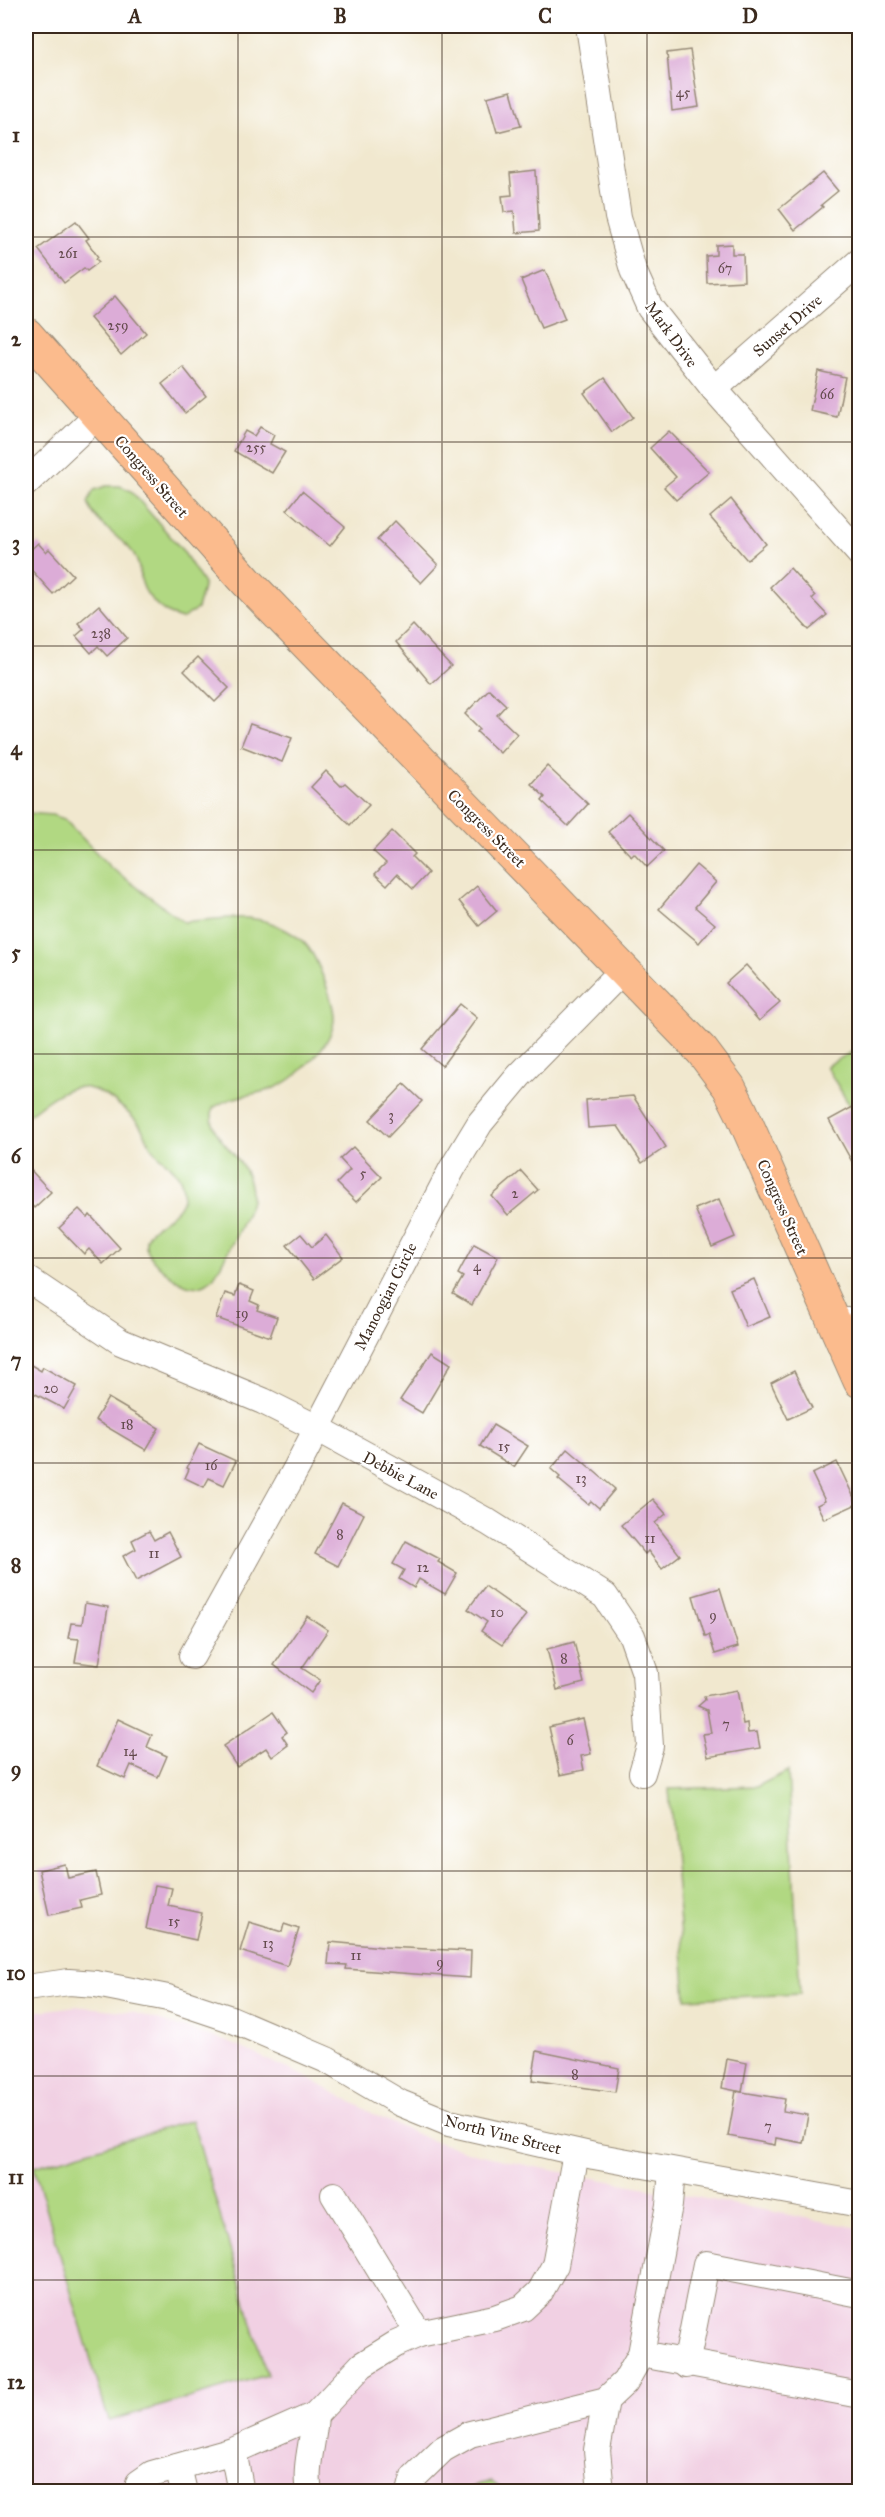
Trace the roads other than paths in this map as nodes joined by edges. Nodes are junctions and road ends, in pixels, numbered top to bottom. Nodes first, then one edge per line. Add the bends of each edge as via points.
1 (590, 26) edge
2 (860, 261) edge
3 (26, 334) edge
4 (714, 389) junction
5 (98, 415) junction
6 (26, 483) edge
7 (860, 554) edge
8 (624, 969) junction
9 (26, 1278) edge
10 (847, 1321) edge
11 (860, 1381) edge
12 (317, 1428) junction
13 (192, 1656) dead end
14 (642, 1773) dead end
15 (26, 1988) edge
16 (576, 2152) junction
17 (672, 2171) junction
18 (334, 2195) dead end
19 (860, 2204) edge
20 (860, 2294) edge
21 (419, 2334) junction
22 (641, 2354) junction
23 (686, 2365) junction
24 (860, 2395) edge
25 (606, 2400) junction
26 (315, 2415) junction
27 (233, 2451) junction
28 (178, 2467) junction
29 (138, 2492) edge
30 (184, 2492) edge
31 (241, 2492) edge
32 (309, 2492) edge
33 (410, 2492) edge
34 (601, 2492) edge

1 - 4 street, Mark Drive via 618,217 633,270 650,308
2 - 4 street, Sunset Drive
3 - 5 main road, Congress Street
4 - 7 street, Mark Drive
5 - 6 street
5 - 8 main road, Congress Street via 279,615
8 - 10 main road, Congress Street via 689,1036 729,1087
8 - 12 street, Manoogian Circle via 519,1076 480,1123 452,1169
9 - 12 street, Debbie Lane via 121,1342 263,1401
10 - 11 main road, Congress Street
12 - 13 street, Manoogian Circle
12 - 14 street, Debbie Lane via 488,1522 609,1600 632,1636 645,1673 650,1746
15 - 16 street, North Vine Street via 69,1982 168,1998 231,2019 327,2060 400,2103 449,2123
16 - 17 street, North Vine Street
16 - 21 street via 555,2265 540,2292 523,2308 495,2318
17 - 19 street, North Vine Street
17 - 22 street
18 - 21 street
20 - 23 street via 706,2264
21 - 26 street via 362,2365
22 - 23 street
22 - 25 street via 625,2382
23 - 24 street
25 - 33 street via 470,2434 443,2449 414,2477
25 - 34 street via 597,2450
26 - 27 street
26 - 32 street via 306,2474
27 - 28 street
27 - 31 street
28 - 29 street via 152,2474 139,2483
28 - 30 street

